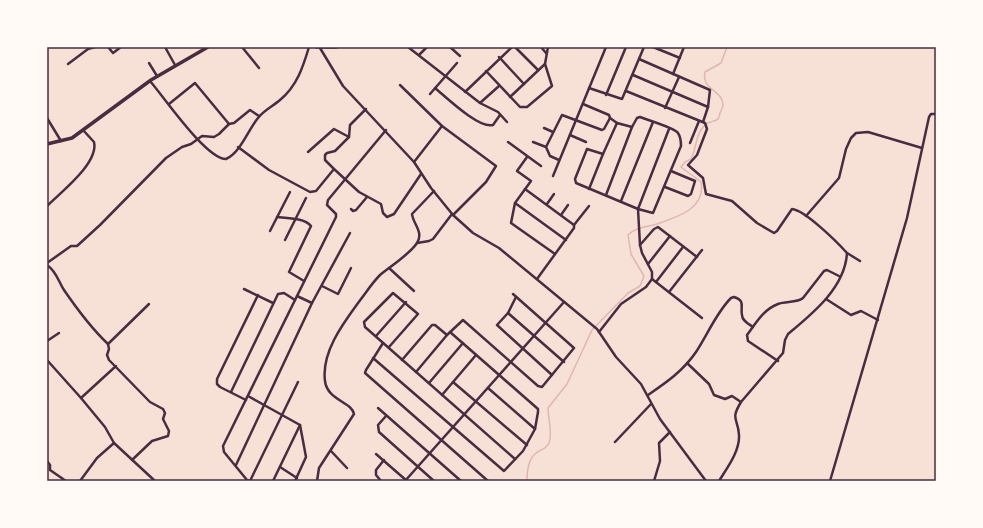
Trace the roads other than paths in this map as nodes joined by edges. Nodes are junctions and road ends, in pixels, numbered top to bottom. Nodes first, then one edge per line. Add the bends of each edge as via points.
1 (95, 47) edge
2 (108, 47) edge
3 (121, 47) edge
4 (165, 47) edge
5 (208, 47) edge
6 (242, 47) edge
7 (309, 47) edge
8 (316, 47) edge
9 (337, 47) edge
10 (408, 47) edge
11 (427, 47) edge
12 (450, 47) edge
13 (512, 47) edge
14 (515, 47) edge
15 (541, 47) edge
16 (548, 47) edge
17 (606, 47) edge
18 (626, 47) edge
19 (644, 47) edge
20 (653, 47) edge
21 (684, 47) edge
22 (320, 48) junction
23 (546, 53) junction
24 (419, 55) junction
25 (460, 56) dead end
26 (499, 57) junction
27 (680, 58) junction
28 (639, 59) junction
29 (149, 63) dead end
30 (457, 63) dead end
31 (68, 64) dead end
32 (545, 64) junction
33 (175, 65) junction
34 (259, 68) dead end
35 (538, 70) junction
36 (486, 71) junction
37 (673, 74) junction
38 (445, 75) junction
39 (633, 75) junction
40 (158, 76) junction
41 (679, 77) junction
42 (150, 81) junction
43 (524, 84) junction
44 (400, 85) dead end
45 (499, 86) junction
46 (435, 88) junction
47 (589, 88) junction
48 (626, 91) junction
49 (465, 92) junction
50 (672, 92) junction
51 (430, 94) dead end
52 (606, 95) junction
53 (510, 97) junction
54 (480, 103) junction
55 (169, 104) junction
56 (583, 104) junction
57 (708, 107) junction
58 (666, 108) junction
59 (366, 110) junction
60 (936, 114) edge
61 (500, 115) junction
62 (259, 116) junction
63 (47, 118) edge
64 (610, 118) junction
65 (576, 119) junction
66 (507, 122) dead end
67 (653, 122) junction
68 (617, 123) junction
69 (703, 123) junction
70 (229, 124) junction
71 (442, 126) junction
72 (544, 128) dead end
73 (632, 128) junction
74 (669, 129) junction
75 (83, 130) junction
76 (386, 130) junction
77 (553, 132) junction
78 (570, 135) junction
79 (349, 137) junction
80 (198, 140) junction
81 (62, 142) junction
82 (508, 142) dead end
83 (533, 142) dead end
84 (586, 142) dead end
85 (690, 143) dead end
86 (47, 144) edge
87 (238, 147) junction
88 (546, 147) junction
89 (922, 148) junction
90 (308, 152) dead end
91 (604, 154) junction
92 (527, 157) junction
93 (559, 160) junction
94 (414, 162) junction
95 (541, 166) dead end
96 (334, 169) junction
97 (671, 171) junction
98 (422, 174) junction
99 (553, 176) dead end
100 (346, 179) junction
101 (665, 187) junction
102 (525, 189) junction
103 (590, 189) junction
104 (434, 191) junction
105 (290, 192) dead end
106 (554, 194) dead end
107 (606, 195) junction
108 (367, 197) junction
109 (306, 198) dead end
110 (621, 201) junction
111 (515, 203) junction
112 (547, 204) junction
113 (568, 205) dead end
114 (47, 206) edge
115 (590, 206) dead end
116 (638, 208) junction
117 (351, 209) dead end
118 (452, 214) junction
119 (561, 215) junction
120 (806, 216) junction
121 (277, 217) junction
122 (296, 219) junction
123 (574, 225) junction
124 (270, 231) dead end
125 (350, 233) dead end
126 (670, 236) junction
127 (285, 240) dead end
128 (566, 240) junction
129 (417, 242) junction
130 (640, 245) junction
131 (684, 247) junction
132 (702, 250) dead end
133 (847, 253) junction
134 (555, 254) junction
135 (697, 257) junction
136 (860, 261) dead end
137 (47, 264) edge
138 (648, 264) junction
139 (351, 268) dead end
140 (389, 268) junction
141 (839, 276) junction
142 (537, 279) junction
143 (652, 279) junction
144 (304, 281) junction
145 (656, 282) junction
146 (322, 286) junction
147 (244, 289) dead end
148 (414, 290) dead end
149 (669, 292) junction
150 (513, 294) dead end
151 (258, 295) junction
152 (297, 296) junction
153 (516, 297) junction
154 (295, 300) junction
155 (826, 300) junction
156 (406, 302) junction
157 (564, 302) junction
158 (273, 303) junction
159 (312, 303) junction
160 (149, 304) dead end
161 (508, 312) junction
162 (702, 318) dead end
163 (878, 320) junction
164 (545, 323) junction
165 (753, 327) junction
166 (450, 332) junction
167 (599, 332) junction
168 (59, 333) dead end
169 (447, 335) junction
170 (376, 336) junction
171 (534, 336) junction
172 (47, 341) edge
173 (383, 343) junction
174 (463, 343) junction
175 (108, 344) junction
176 (389, 347) junction
177 (522, 349) junction
178 (476, 355) junction
179 (373, 358) junction
180 (47, 360) edge
181 (402, 360) junction
182 (510, 362) junction
183 (564, 362) junction
184 (778, 362) junction
185 (687, 363) junction
186 (116, 366) junction
187 (416, 372) junction
188 (499, 375) junction
189 (552, 375) junction
190 (298, 382) dead end
191 (453, 382) junction
192 (429, 383) junction
193 (488, 388) junction
194 (230, 392) junction
195 (442, 395) junction
196 (648, 395) junction
197 (248, 396) junction
198 (81, 398) junction
199 (246, 400) junction
200 (476, 400) junction
201 (741, 402) junction
202 (265, 404) junction
203 (651, 404) junction
204 (378, 408) dead end
205 (283, 414) junction
206 (464, 415) junction
207 (386, 416) junction
208 (300, 424) junction
209 (453, 427) junction
210 (535, 429) junction
211 (670, 432) junction
212 (441, 441) junction
213 (615, 442) dead end
214 (114, 443) junction
215 (527, 445) junction
216 (331, 451) junction
217 (376, 454) dead end
218 (429, 454) junction
219 (515, 459) junction
220 (132, 460) junction
221 (384, 460) junction
222 (47, 461) edge
223 (236, 465) junction
224 (280, 467) junction
225 (418, 467) junction
226 (347, 468) dead end
227 (457, 478) junction
228 (296, 479) edge
229 (66, 481) edge
230 (80, 481) edge
231 (155, 481) edge
232 (273, 481) edge
233 (318, 481) edge
234 (381, 481) edge
235 (406, 481) edge
236 (434, 481) edge
237 (455, 481) edge
238 (461, 481) edge
239 (488, 481) edge
240 (654, 481) edge
241 (706, 481) edge
242 (719, 481) edge
243 (830, 481) edge

1 - 31 street via 88,49
2 - 3 street via 113,53
4 - 33 street
5 - 33 street
6 - 34 street
7 - 62 street via 302,71 289,91
8 - 22 street
9 - 22 street
10 - 24 street
11 - 24 street
12 - 25 street
13 - 26 street
14 - 35 street
15 - 23 street
16 - 23 street
17 - 47 street
18 - 52 street
19 - 28 street
20 - 27 street
21 - 27 street
22 - 59 street via 343,86
23 - 32 street
24 - 38 street
26 - 36 street
26 - 43 street
27 - 37 street
28 - 37 street
28 - 39 street
29 - 40 street
30 - 38 street
32 - 35 street
32 - 53 street via 552,86 527,107 520,107
33 - 40 street
35 - 43 street
36 - 45 street
36 - 49 street
37 - 41 street
38 - 46 street
38 - 49 street
39 - 48 street
39 - 50 street
40 - 42 street
41 - 50 street
41 - 57 street via 710,90
42 - 55 street
42 - 75 street
43 - 53 street
44 - 71 street
45 - 53 street
45 - 54 street
46 - 51 street
46 - 61 street via 468,115 487,125 493,125
47 - 52 street
47 - 56 street
48 - 52 street via 622,100
48 - 58 street
49 - 54 street
50 - 57 street
50 - 58 street
54 - 61 street
55 - 70 street via 197,84
55 - 80 street
56 - 64 street via 609,115
56 - 65 street
57 - 69 street
58 - 69 street
59 - 76 street
59 - 79 street via 350,125
60 - 89 street via 930,115
61 - 66 street
62 - 70 street via 250,110
62 - 87 street
63 - 81 street
64 - 65 street via 602,130
64 - 68 street
65 - 77 street via 562,114
65 - 78 street
67 - 73 street via 639,117
67 - 74 street
67 - 110 street
68 - 73 street
68 - 91 street
69 - 85 street
69 - 120 street via 707,129 698,151 688,165 703,178 706,194 732,201 745,214 771,232 777,231 792,209
70 - 80 street via 223,132 214,137 202,136
71 - 94 street
71 - 118 street via 496,166 486,182
72 - 77 street
73 - 107 street
74 - 97 street via 678,133 681,144
74 - 116 street
75 - 81 street
75 - 114 street via 94,142 94,154 73,182
76 - 94 street
76 - 100 street
77 - 88 street
78 - 84 street
78 - 93 street
79 - 90 street via 334,129
79 - 96 street via 336,152 325,155 325,160
80 - 87 street via 223,159 230,157
80 - 137 street via 166,158 77,246 71,246
81 - 86 street
82 - 92 street
83 - 88 street
87 - 96 street via 269,170 310,192 316,191
88 - 93 street via 550,156
89 - 120 street via 868,132 856,133 850,138 846,149 840,178
89 - 163 street via 907,218
91 - 103 street
91 - 103 street via 589,149 586,151 574,181
92 - 95 street
92 - 102 street via 517,171 531,181
93 - 99 street
94 - 98 street
96 - 100 street
97 - 101 street
97 - 101 street via 695,181 691,194 688,196
98 - 104 street
98 - 108 street via 391,217 384,216 381,204
100 - 108 street
100 - 144 street via 328,200 327,205 336,217
101 - 116 street via 653,213
102 - 111 street
102 - 112 street
103 - 107 street
104 - 118 street
104 - 129 street via 412,214 419,231
105 - 121 street
106 - 112 street
107 - 110 street
108 - 117 street via 354,212
109 - 122 street
110 - 116 street
111 - 128 street
111 - 134 street via 512,222
112 - 119 street
113 - 119 street
115 - 123 street
116 - 130 street
118 - 129 street via 433,239 429,242
118 - 142 street via 473,233 499,248
119 - 123 street
120 - 133 street
121 - 122 street
121 - 124 street
122 - 127 street
122 - 144 street via 311,226 289,272
123 - 128 street
125 - 146 street
126 - 130 street via 656,227
126 - 131 street
126 - 138 street
128 - 134 street
129 - 140 street
130 - 138 street
131 - 135 street
131 - 145 street
132 - 135 street
133 - 136 street
133 - 141 street
134 - 142 street
135 - 149 street
137 - 175 street via 54,270 63,289 86,320
138 - 143 street
139 - 146 street via 338,294
140 - 148 street
140 - 216 street via 379,276 347,318 328,355 326,385 334,398 352,409 354,414
141 - 155 street
141 - 165 street via 825,270 803,298 772,307
142 - 157 street
143 - 145 street
143 - 167 street via 646,287 621,304
144 - 152 street
145 - 149 street
146 - 159 street
147 - 151 street
149 - 162 street
150 - 153 street
151 - 158 street
151 - 194 street via 217,379 217,384
152 - 154 street
152 - 159 street
153 - 161 street
153 - 164 street
154 - 158 street via 280,292
154 - 197 street
155 - 163 street via 851,315 861,311
155 - 184 street via 788,334 784,354
156 - 170 street
156 - 170 street via 391,293 364,322 365,327
156 - 176 street via 417,315
157 - 164 street
157 - 167 street
158 - 194 street
159 - 202 street
160 - 175 street
161 - 171 street
161 - 177 street via 497,325
163 - 243 street
164 - 171 street
164 - 183 street via 574,348
165 - 184 street via 747,335 748,341
165 - 185 street via 742,316 741,301 731,298
166 - 169 street
166 - 174 street
166 - 182 street via 463,320
167 - 196 street
168 - 172 street
169 - 181 street via 432,325
169 - 187 street
170 - 173 street
171 - 177 street
171 - 183 street
173 - 176 street
173 - 179 street
174 - 178 street
174 - 192 street
175 - 186 street via 107,355
176 - 181 street
177 - 182 street
177 - 189 street
178 - 188 street
178 - 191 street
179 - 209 street
179 - 212 street via 365,373
180 - 198 street
181 - 187 street
182 - 188 street
182 - 189 street via 540,387
183 - 189 street
184 - 201 street
185 - 196 street via 672,379
185 - 201 street via 709,384 714,395 725,399 732,396
186 - 198 street
186 - 220 street via 150,402 163,409 165,413 162,419 169,432 168,436 152,442
187 - 192 street
188 - 193 street
188 - 210 street via 538,409
190 - 205 street
191 - 195 street
191 - 200 street
192 - 195 street
193 - 200 street
193 - 210 street
194 - 199 street
195 - 206 street
196 - 203 street
197 - 199 street
197 - 202 street
198 - 214 street via 105,427
199 - 223 street via 223,446 224,452
200 - 206 street
200 - 215 street
201 - 242 street via 735,414 739,434 736,450
202 - 205 street
202 - 223 street
203 - 211 street
203 - 213 street
204 - 207 street
205 - 208 street
205 - 223 street via 250,481
206 - 209 street
206 - 219 street
207 - 218 street
207 - 225 street via 378,425 379,432
208 - 224 street
208 - 228 street via 306,457
209 - 212 street
209 - 219 street via 502,471
210 - 215 street
211 - 240 street via 659,443 660,461
211 - 241 street
212 - 218 street
212 - 239 street
214 - 220 street
214 - 230 street via 97,458
215 - 219 street
216 - 226 street
216 - 233 street via 319,468
217 - 221 street
218 - 225 street
218 - 227 street
220 - 231 street
221 - 234 street via 376,470 376,475
221 - 235 street
222 - 229 street via 50,470
224 - 228 street
224 - 232 street
225 - 235 street
225 - 236 street
227 - 237 street
227 - 238 street

